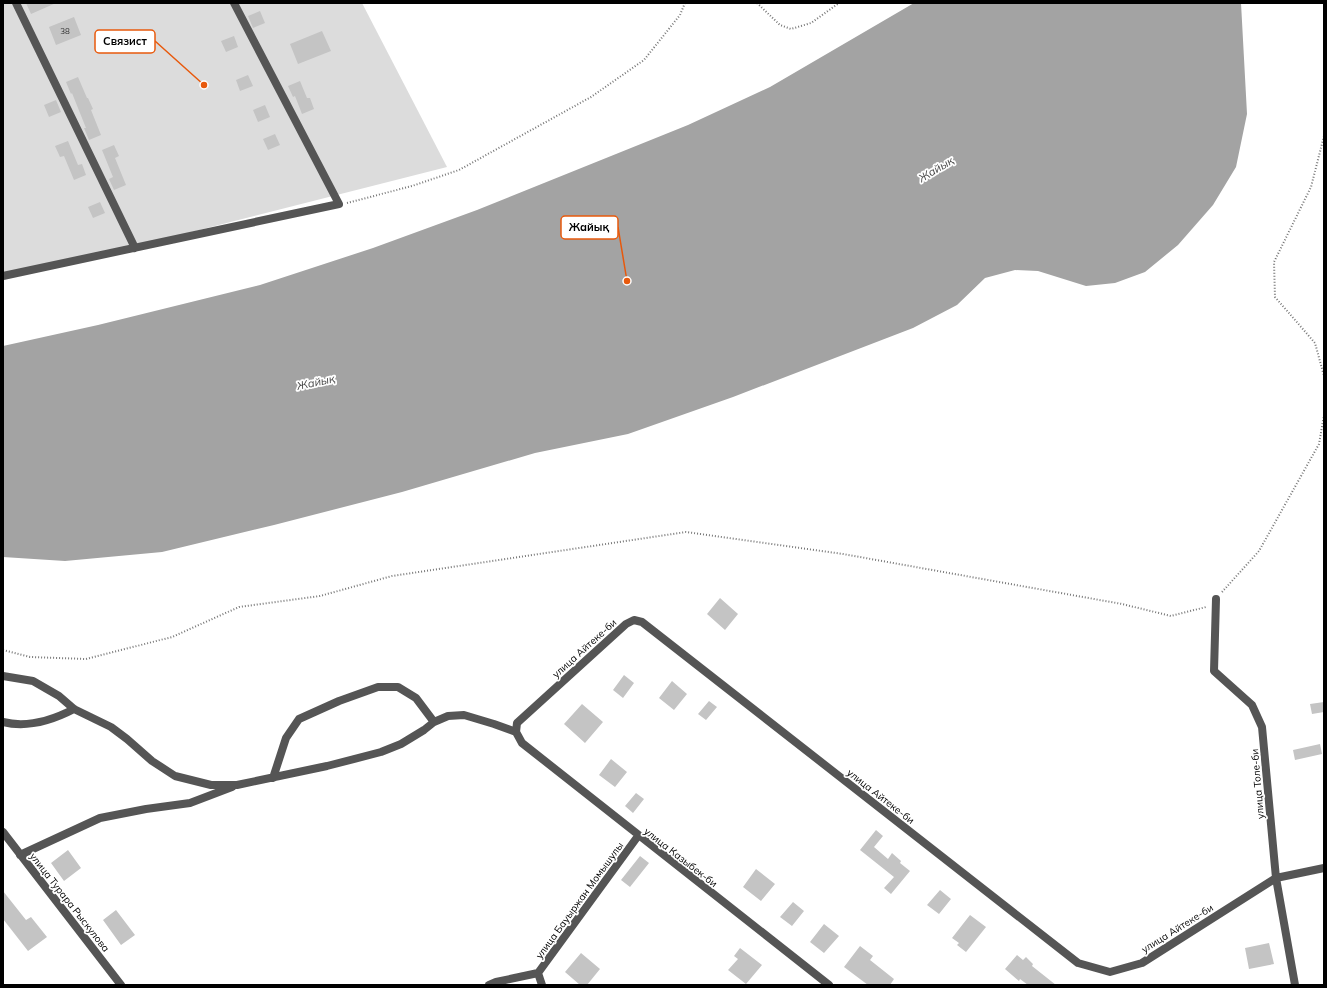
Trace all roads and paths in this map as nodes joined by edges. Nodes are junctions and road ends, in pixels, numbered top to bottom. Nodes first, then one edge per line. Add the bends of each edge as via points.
1 (16, 3) edge
2 (234, 3) edge
3 (685, 3) edge
4 (757, 3) edge
5 (839, 3) edge
6 (1324, 136) edge
7 (339, 204) junction
8 (135, 248) junction
9 (3, 276) edge
10 (1324, 376) edge
11 (1324, 415) edge
12 (1216, 599) junction
13 (3, 650) edge
14 (3, 676) edge
15 (74, 709) junction
16 (3, 722) edge
17 (434, 722) junction
18 (516, 732) junction
19 (273, 778) junction
20 (237, 785) junction
21 (3, 832) edge
22 (638, 836) junction
23 (20, 855) junction
24 (1324, 868) edge
25 (1276, 878) junction
26 (538, 973) junction
27 (121, 985) edge
28 (489, 985) edge
29 (542, 985) edge
30 (829, 985) edge
31 (1295, 985) edge

1 - 8 street
2 - 7 street
3 - 7 path via 680,15 644,60 590,97 459,170 412,186
4 - 5 path via 780,25 791,29 811,23
6 - 10 path via 1311,188 1274,262 1275,297 1315,343
7 - 8 street
8 - 9 street
11 - 12 path via 1319,444 1259,551
12 - 13 path via 1209,607 1171,616 1122,604 843,554 686,532 392,576 320,596 239,607 172,637 86,659 30,657
12 - 25 street, улица Толе-би via 1214,672 1252,705 1262,727
14 - 15 street via 33,681 59,696
15 - 16 street via 58,717 34,723
15 - 20 street via 111,727 152,762 175,776 211,785
17 - 18 street via 448,716 464,715
17 - 19 street via 401,744 381,752
17 - 19 street via 416,698 398,687 378,688 339,701 299,720 286,738
18 - 22 street, улица Казыбек-би via 522,743
18 - 25 street, улица Айтеке-би via 517,723 626,624 634,620 642,622 1078,963 1110,972 1142,962
19 - 20 street
20 - 23 street via 190,803 100,818
21 - 23 street, улица Турара Рыскулова
22 - 26 street, улица Бауыржан Момышулы
22 - 30 street, улица Казыбек-би
23 - 27 street, улица Турара Рыскулова
24 - 25 street
25 - 31 street, улица Толе-би
26 - 28 street, улица Бауыржан Момышулы
26 - 29 street

